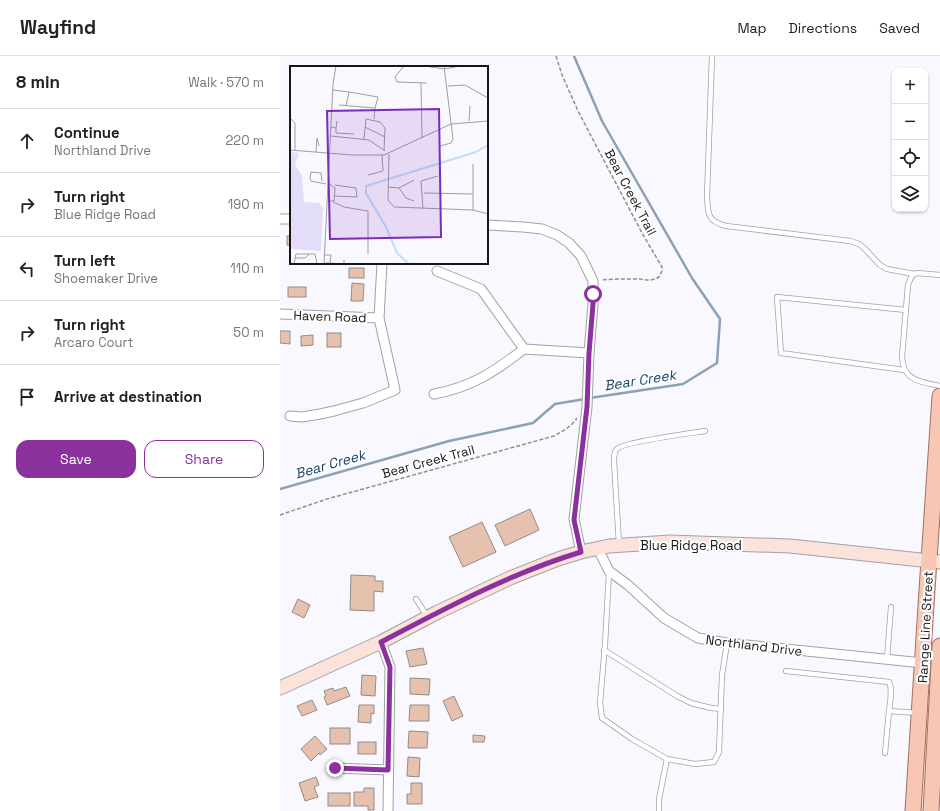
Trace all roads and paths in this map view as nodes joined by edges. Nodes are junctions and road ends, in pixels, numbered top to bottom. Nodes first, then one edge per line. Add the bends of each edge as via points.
1 (556, 56) edge
2 (712, 56) edge
3 (280, 218) edge
4 (290, 219) edge
5 (488, 225) edge
6 (382, 264) edge
7 (437, 271) dead end
8 (914, 274) junction
9 (940, 275) edge
10 (596, 281) dead end
11 (906, 310) junction
12 (280, 314) edge
13 (379, 318) junction
14 (524, 349) junction
15 (589, 353) junction
16 (904, 370) junction
17 (940, 386) edge
18 (434, 394) dead end
19 (940, 396) edge
20 (290, 416) dead end
21 (577, 418) dead end
22 (705, 431) dead end
23 (280, 515) edge
24 (619, 545) junction
25 (598, 549) junction
26 (581, 552) junction
27 (934, 561) edge
28 (609, 571) junction
29 (416, 600) dead end
30 (892, 607) dead end
31 (428, 618) junction
32 (381, 642) junction
33 (727, 643) junction
34 (940, 646) edge
35 (604, 650) junction
36 (887, 659) junction
37 (923, 663) junction
38 (786, 671) dead end
39 (280, 688) edge
40 (721, 709) junction
41 (889, 711) junction
42 (920, 713) junction
43 (885, 753) dead end
44 (667, 759) junction
45 (335, 768) dead end
46 (388, 770) junction
47 (388, 811) edge
48 (659, 811) edge
49 (913, 811) edge
50 (930, 811) edge

1 - 10 path, Bear Creek Trail via 578,111 662,267 659,277 654,279
2 - 8 lane via 707,196 712,221 726,226 850,241 866,249 880,265
3 - 4 street
5 - 15 street via 542,229 569,243 581,256 593,281
6 - 13 street
7 - 14 street via 481,289
8 - 9 lane
8 - 11 lane via 908,285
11 - 16 lane via 902,357
11 - 16 lane via 777,297 781,353
12 - 13 street, Haven Road
13 - 20 street via 395,390 334,411 302,417
14 - 15 street
14 - 18 street via 481,379 461,388
15 - 26 street via 587,407 574,520
16 - 17 lane via 920,382
19 - 27 main road, Range Line Street
21 - 23 path, Bear Creek Trail via 572,425 554,436 327,499
22 - 24 lane via 643,441 616,449 614,461
24 - 25 street, Blue Ridge Road
24 - 27 street, Blue Ridge Road via 670,542 790,546
25 - 26 street, Blue Ridge Road
25 - 28 street, Northland Drive
26 - 31 street, Blue Ridge Road via 510,578
27 - 37 main road, Range Line Street
28 - 33 street, Northland Drive via 664,618 698,638
28 - 35 lane
29 - 31 lane
30 - 36 lane
31 - 32 street, Blue Ridge Road
32 - 39 street, Blue Ridge Road
32 - 46 street via 390,667
33 - 36 street, Northland Drive
33 - 40 lane via 722,675
34 - 50 main road, Range Line Street
35 - 40 lane via 677,696 691,703
35 - 44 lane via 600,703 602,718
36 - 37 street, Northland Drive
37 - 42 main road, Range Line Street
38 - 41 lane via 889,682
40 - 44 lane via 720,752 714,762 695,764
41 - 42 lane
41 - 43 lane
42 - 49 main road, Range Line Street
44 - 48 lane
45 - 46 street
46 - 47 street

